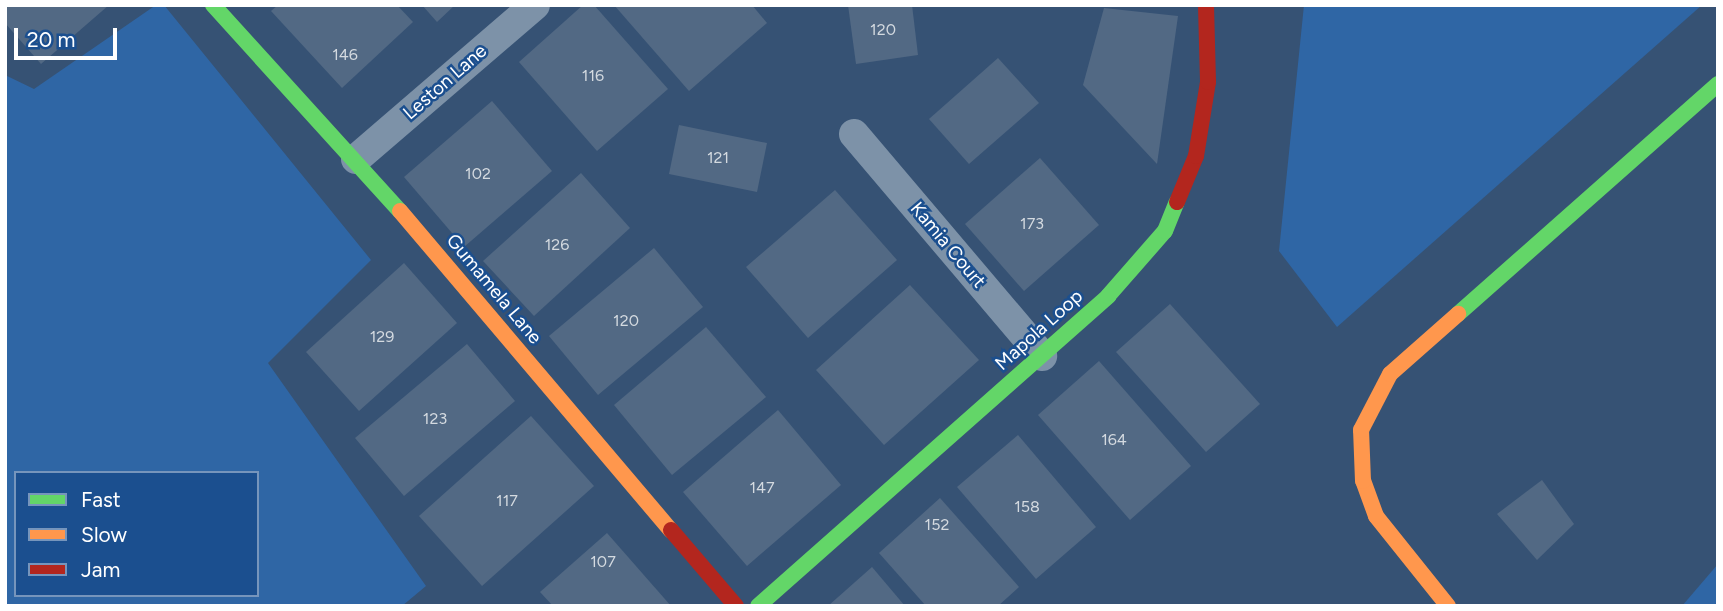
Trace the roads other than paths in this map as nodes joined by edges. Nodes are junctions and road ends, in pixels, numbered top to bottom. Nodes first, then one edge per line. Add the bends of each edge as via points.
1 (214, 5) edge
2 (534, 5) edge
3 (1206, 5) edge
4 (1718, 84) edge
5 (854, 134) dead end
6 (356, 159) junction
7 (1042, 355) junction
8 (736, 606) edge
9 (758, 606) edge
10 (1448, 606) edge

1 - 6 street, Gumamela Lane
2 - 6 street, Leston Lane
3 - 7 street, Mapola Loop via 1208,82 1196,156 1165,230 1108,296
4 - 10 street via 1390,374 1372,400 1361,430 1363,481 1376,516
5 - 7 street, Kamia Court
6 - 8 street, Gumamela Lane
7 - 9 street, Mapola Loop

